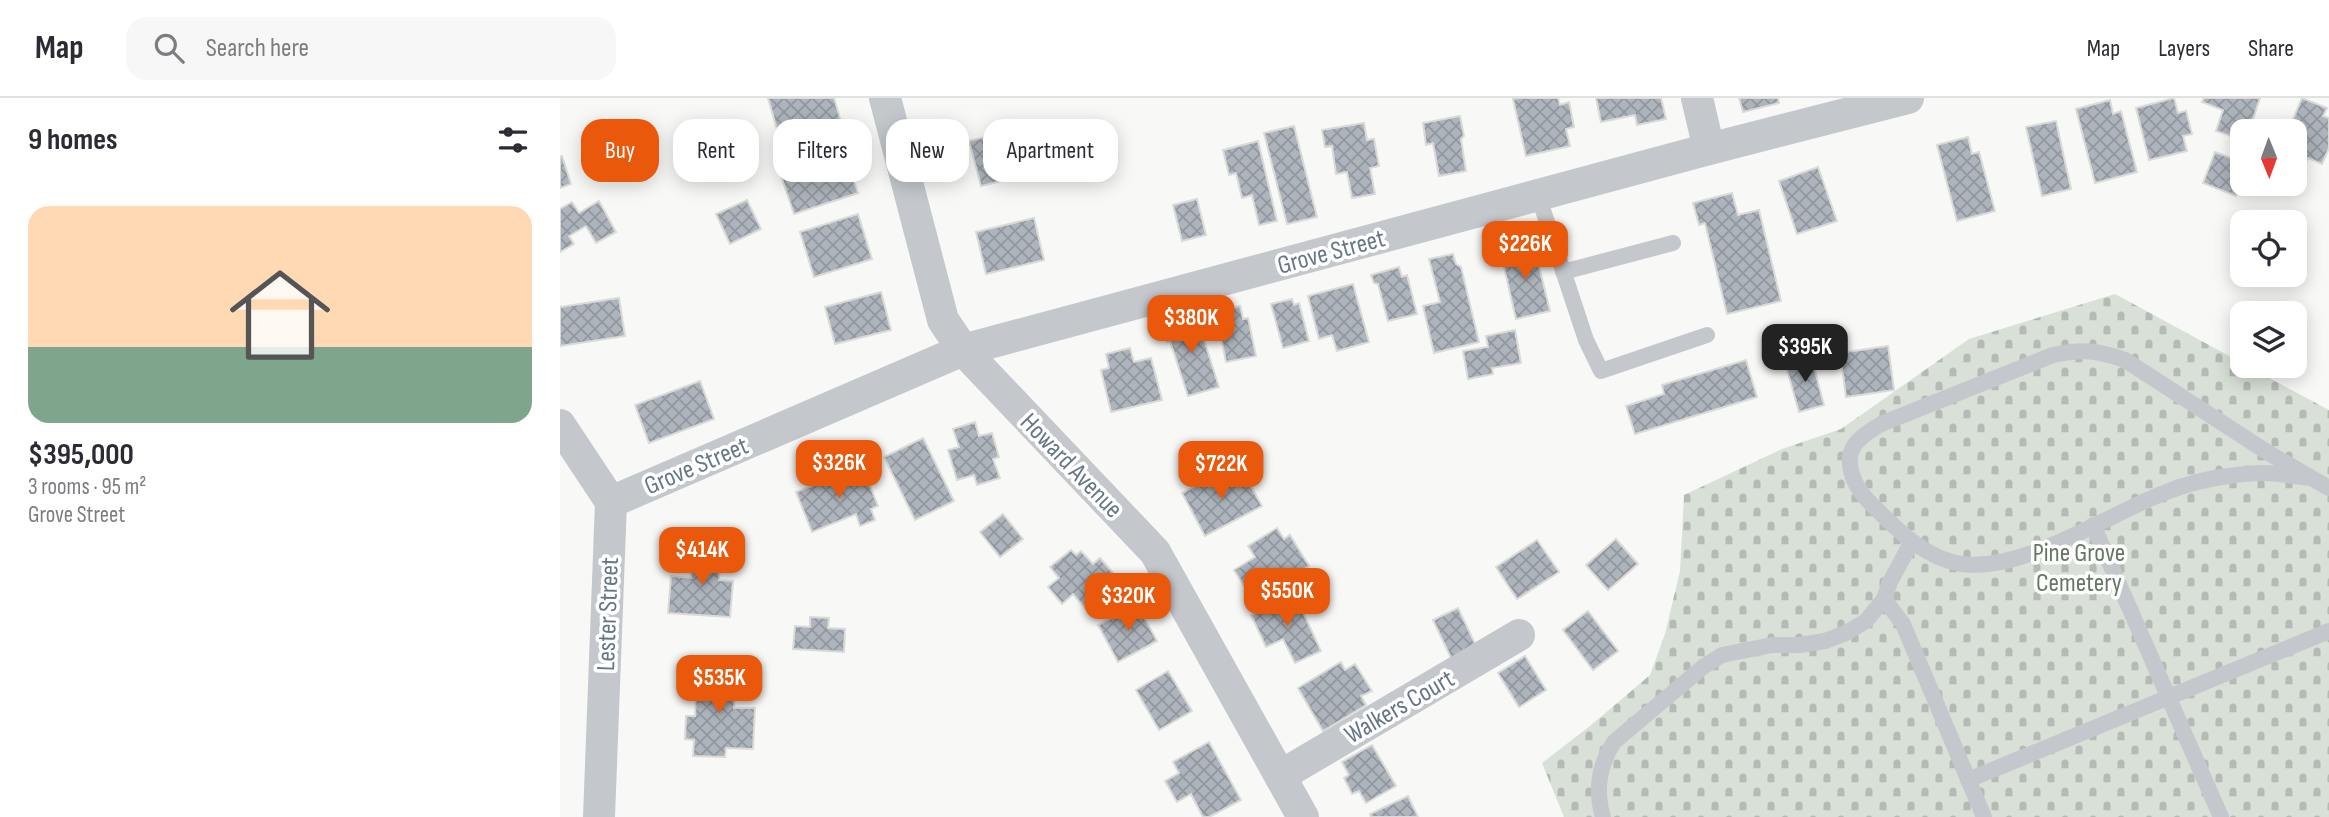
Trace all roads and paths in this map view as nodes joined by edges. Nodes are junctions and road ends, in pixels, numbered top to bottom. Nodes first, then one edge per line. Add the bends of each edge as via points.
1 (885, 98) edge
2 (1697, 98) edge
3 (1908, 98) edge
4 (1709, 149) junction
5 (1538, 195) junction
6 (1673, 243) dead end
7 (1563, 272) junction
8 (1707, 335) dead end
9 (963, 350) junction
10 (560, 425) edge
11 (2311, 478) junction
12 (2329, 488) edge
13 (611, 502) junction
14 (2093, 525) junction
15 (1911, 543) junction
16 (1884, 599) junction
17 (2329, 631) edge
18 (1519, 635) dead end
19 (2168, 697) junction
20 (1280, 776) junction
21 (1969, 780) junction
22 (599, 817) edge
23 (1303, 817) edge
24 (1604, 817) edge
25 (1984, 817) edge
26 (2221, 817) edge

1 - 9 street, Howard Avenue via 943,320
2 - 4 street
3 - 4 street, Grove Street
4 - 5 street, Grove Street
5 - 7 lane
5 - 9 street, Grove Street
6 - 7 lane
7 - 8 lane via 1601,371
9 - 13 street, Grove Street
9 - 20 street, Howard Avenue via 1155,552
10 - 13 street
11 - 12 lane
11 - 14 lane via 2262,473 2193,482
11 - 15 lane via 2124,360 2075,350 1881,424 1853,445 1849,459 1856,485
13 - 22 street, Lester Street
14 - 15 lane via 2024,556 1980,565 1936,557
14 - 19 lane
15 - 16 lane
16 - 21 lane via 1903,624
16 - 24 lane via 1866,621 1846,633 1800,645 1772,645 1722,655 1703,667 1614,742 1599,775
17 - 19 lane
18 - 20 street, Walkers Court
19 - 21 lane
19 - 26 lane
20 - 23 street, Howard Avenue
21 - 25 lane

